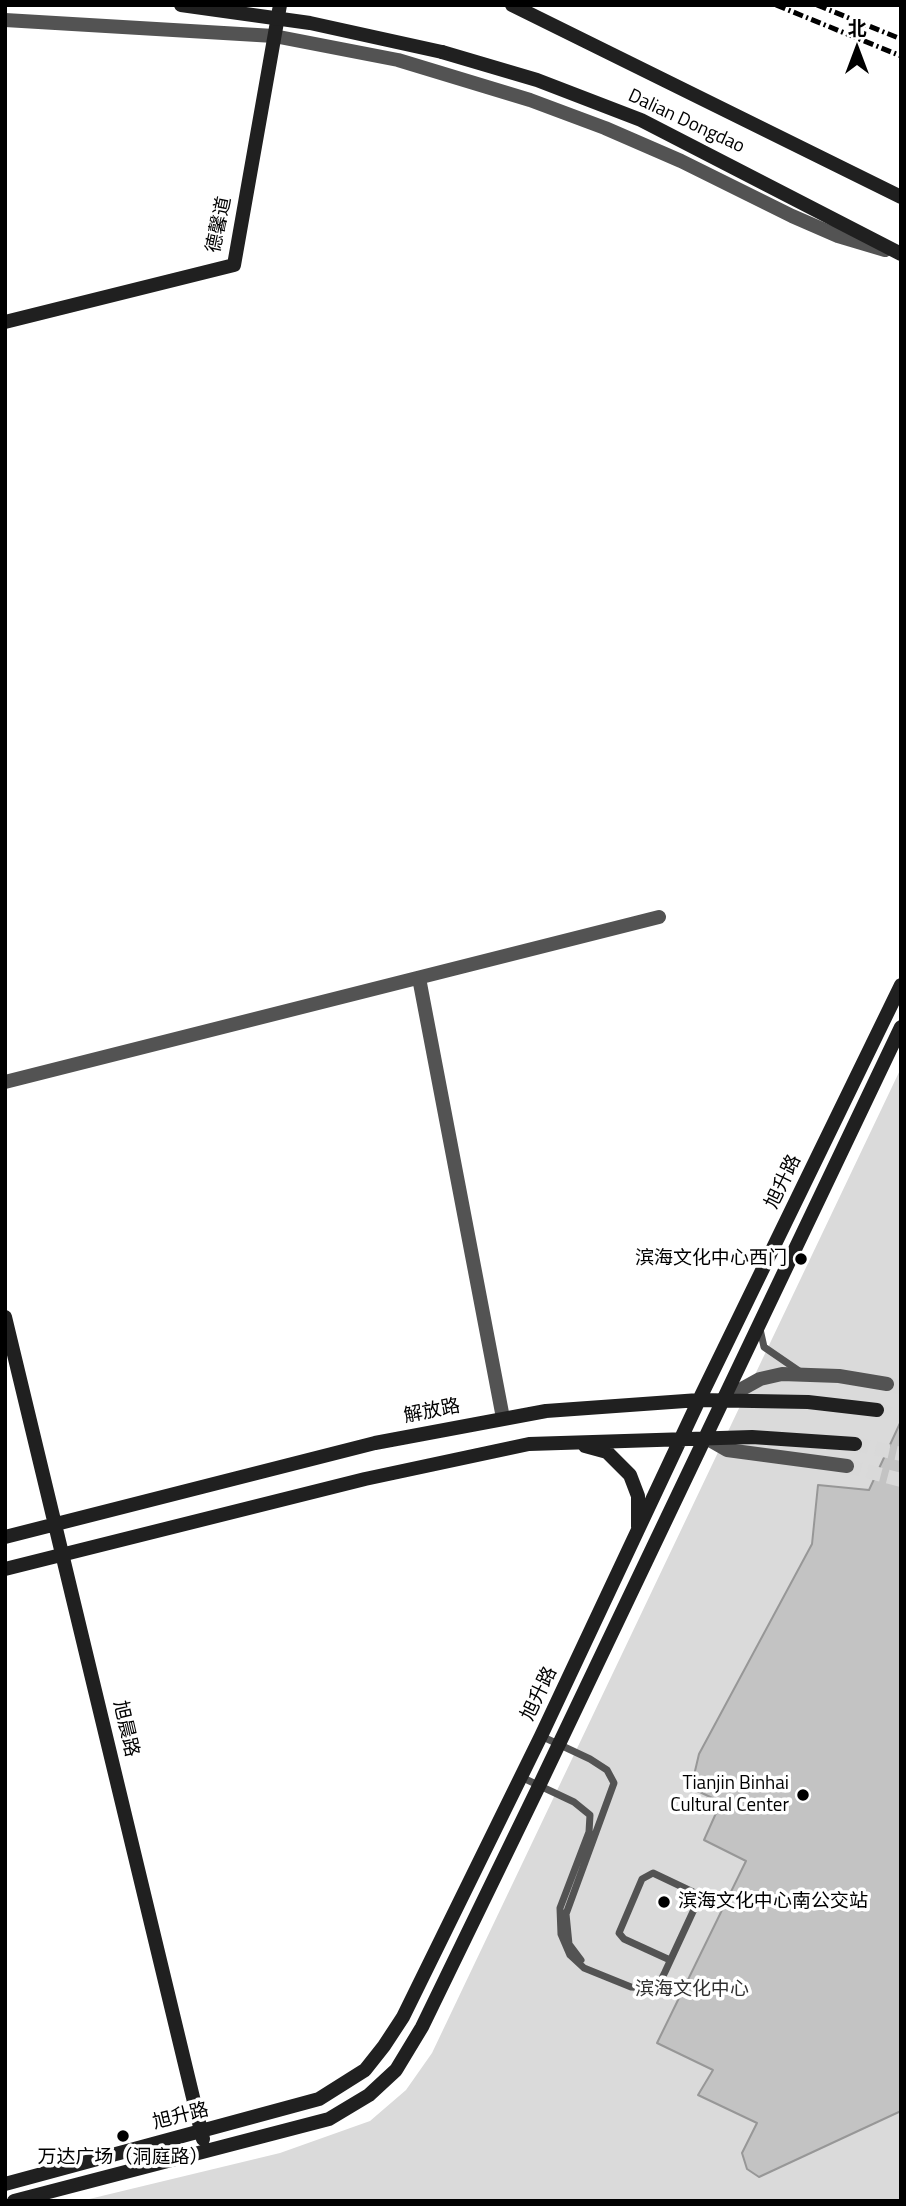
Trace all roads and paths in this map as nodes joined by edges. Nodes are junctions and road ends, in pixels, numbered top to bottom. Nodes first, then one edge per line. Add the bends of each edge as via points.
1 (181, 5) edge
2 (280, 5) edge
3 (512, 5) edge
4 (5, 20) edge
5 (274, 36) junction
6 (901, 197) edge
7 (901, 254) edge
8 (5, 321) edge
9 (659, 918) dead end
10 (419, 978) junction
11 (901, 985) edge
12 (901, 1027) edge
13 (5, 1082) edge
14 (5, 1317) edge
15 (760, 1318) junction
16 (803, 1373) junction
17 (887, 1384) tunnel mouth
18 (699, 1400) junction
19 (722, 1400) junction
20 (877, 1410) tunnel mouth
21 (503, 1418) junction
22 (683, 1437) junction
23 (706, 1438) junction
24 (563, 1443) junction
25 (855, 1444) tunnel mouth
26 (847, 1465) tunnel mouth
27 (57, 1523) junction
28 (5, 1536) edge
29 (637, 1536) junction
30 (65, 1554) junction
31 (5, 1569) edge
32 (541, 1736) junction
33 (558, 1745) junction
34 (521, 1777) junction
35 (539, 1786) junction
36 (670, 1960) junction
37 (660, 1982) junction
38 (201, 2132) junction
39 (206, 2150) junction
40 (5, 2183) edge
41 (14, 2201) edge

1 - 7 street, Dalian Dongdao, bridge via 310,23 442,52 537,80 641,120
2 - 5 street, 德馨道
3 - 6 street
4 - 5 street
5 - 7 street via 398,60 530,100 681,161 838,236
5 - 8 street, 德馨道 via 234,265
9 - 10 street
10 - 13 street
10 - 21 street
11 - 18 street, 旭升路
12 - 15 street, 旭升路
14 - 27 street, 旭晨路
15 - 16 lane via 764,1347
15 - 19 street, 旭升路
16 - 17 street
16 - 19 street via 760,1379
18 - 19 street, 解放路
18 - 21 street, 解放路 via 586,1406
18 - 22 street, 旭升路
19 - 20 street, 解放路 via 808,1402
19 - 23 street, 旭升路
21 - 27 street, 解放路 via 375,1443
22 - 23 street
22 - 24 street
22 - 29 street, 旭升路
23 - 25 street
23 - 26 street via 727,1450
23 - 33 street, 旭升路
24 - 29 street via 599,1448 624,1465 638,1496
24 - 30 street via 528,1444 419,1467
27 - 28 street, 解放路
27 - 30 street, 旭晨路
29 - 32 street, 旭升路
30 - 31 street
30 - 38 street, 旭晨路
32 - 33 lane
32 - 34 street, 旭升路
33 - 35 street, 旭升路
33 - 37 lane via 607,1770 614,1783 568,1906 565,1928 569,1944 587,1964 612,1976 643,1986
34 - 35 lane
34 - 38 street, 旭升路 via 403,2017 365,2070 318,2099
35 - 37 lane via 585,1809 592,1822 560,1908 561,1934 570,1955 584,1968 631,1987 648,1988
35 - 39 street, 旭升路 via 422,2027 396,2070 369,2095 329,2119
36 - 36 lane via 619,1933 646,1875 659,1876 696,1897
36 - 37 lane
38 - 39 street, 旭晨路
38 - 40 street, 旭升路
39 - 41 street, 旭升路

